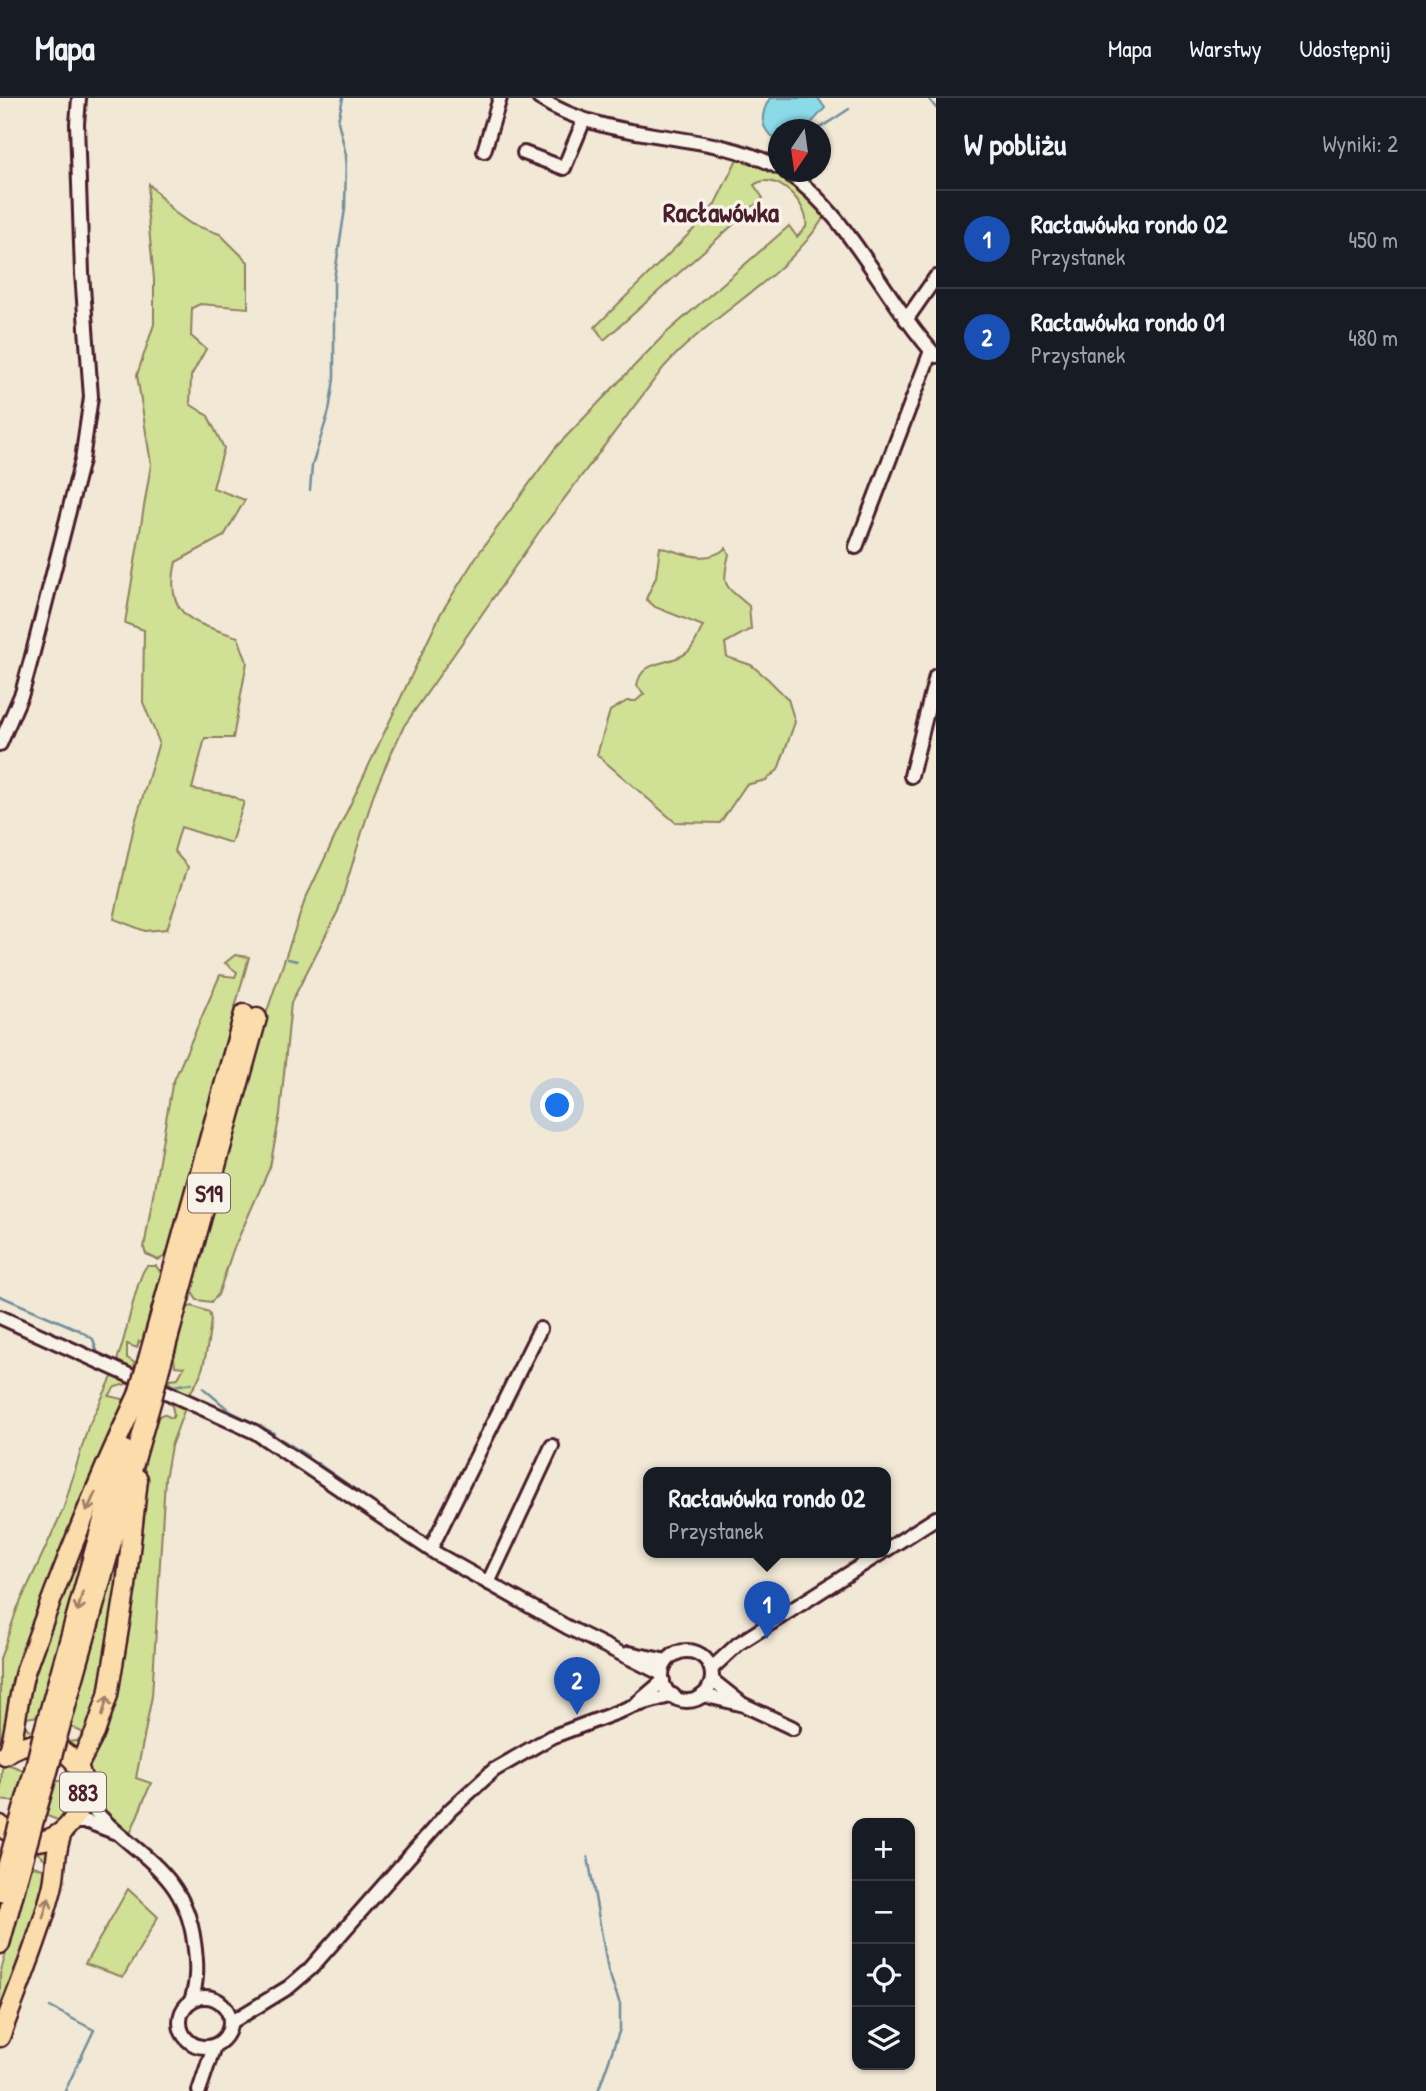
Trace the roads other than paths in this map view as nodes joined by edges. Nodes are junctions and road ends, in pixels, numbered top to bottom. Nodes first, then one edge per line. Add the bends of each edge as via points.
1 (79, 98) edge
2 (500, 98) edge
3 (538, 98) edge
4 (584, 120) junction
5 (484, 151) dead end
6 (524, 153) dead end
7 (768, 163) edge
8 (798, 182) edge
9 (936, 277) edge
10 (906, 320) junction
11 (934, 354) edge
12 (856, 547) dead end
13 (936, 676) edge
14 (0, 744) edge
15 (911, 776) dead end
16 (250, 1016) dead end
17 (0, 1317) edge
18 (540, 1329) dead end
19 (145, 1397) junction
20 (142, 1432) junction
21 (552, 1446) dead end
22 (936, 1518) edge
23 (891, 1547) edge
24 (431, 1548) junction
25 (873, 1558) edge
26 (488, 1583) junction
27 (738, 1644) junction
28 (625, 1653) junction
29 (703, 1657) junction
30 (667, 1661) junction
31 (712, 1675) junction
32 (663, 1677) junction
33 (703, 1695) junction
34 (673, 1696) junction
35 (744, 1705) junction
36 (634, 1706) junction
37 (793, 1728) dead end
38 (50, 1736) junction
39 (4, 1756) edge
40 (77, 1768) junction
41 (83, 1796) junction
42 (0, 1825) edge
43 (68, 1827) junction
44 (117, 1833) junction
45 (16, 1861) junction
46 (0, 1892) edge
47 (0, 1944) edge
48 (197, 1968) junction
49 (210, 1997) junction
50 (191, 2001) junction
51 (261, 2002) junction
52 (226, 2009) junction
53 (230, 2023) junction
54 (0, 2037) edge
55 (196, 2046) junction
56 (214, 2046) junction
57 (206, 2068) junction
58 (199, 2091) edge

1 - 14 street via 89,414 82,460 31,660
2 - 5 street
3 - 4 street
4 - 6 street via 564,168
4 - 7 street via 728,147
8 - 10 street via 825,204
9 - 10 street
10 - 11 street
11 - 12 street
13 - 15 street
16 - 19 highway, S19, bridge
17 - 24 street via 256,1432
18 - 24 street
19 - 20 highway, S19
19 -> 38 highway, S19
19 -> 39 highway via 81,1523 18,1692 13,1742
20 - 38 highway, S19
40 -> 20 highway via 108,1695 127,1586
21 - 26 street
22 - 23 street
24 - 26 street
25 - 27 street
26 - 28 street
27 - 29 street
27 - 31 street
28 - 30 street
28 - 32 street
29 - 30 street via 688,1651
29 - 31 street
30 - 32 street
31 - 33 street
31 - 35 street
32 - 34 street
32 - 36 street
33 - 34 street via 690,1700
33 - 35 street
34 - 36 street
35 - 37 street
36 - 51 street via 529,1747 478,1782 310,1969
38 - 45 highway, S19, bridge
39 - 40 highway, 883 via 25,1745 43,1744 65,1754
40 - 41 highway, 883
41 - 43 highway, 883
41 - 44 street
42 - 43 highway, 883 via 31,1840 48,1838
43 - 44 street via 88,1822
54 -> 43 highway via 52,1889 57,1849
44 - 48 street via 153,1860 179,1891 192,1926
45 - 46 highway, S19
45 - 47 highway, S19
48 - 49 street
48 - 50 street
49 - 50 street
49 - 52 street
50 - 55 street via 180,2014 180,2029
51 - 52 street
51 - 53 street
52 - 53 street
53 - 56 street via 225,2037
55 - 56 street
55 - 57 street
56 - 57 street
57 - 58 street

